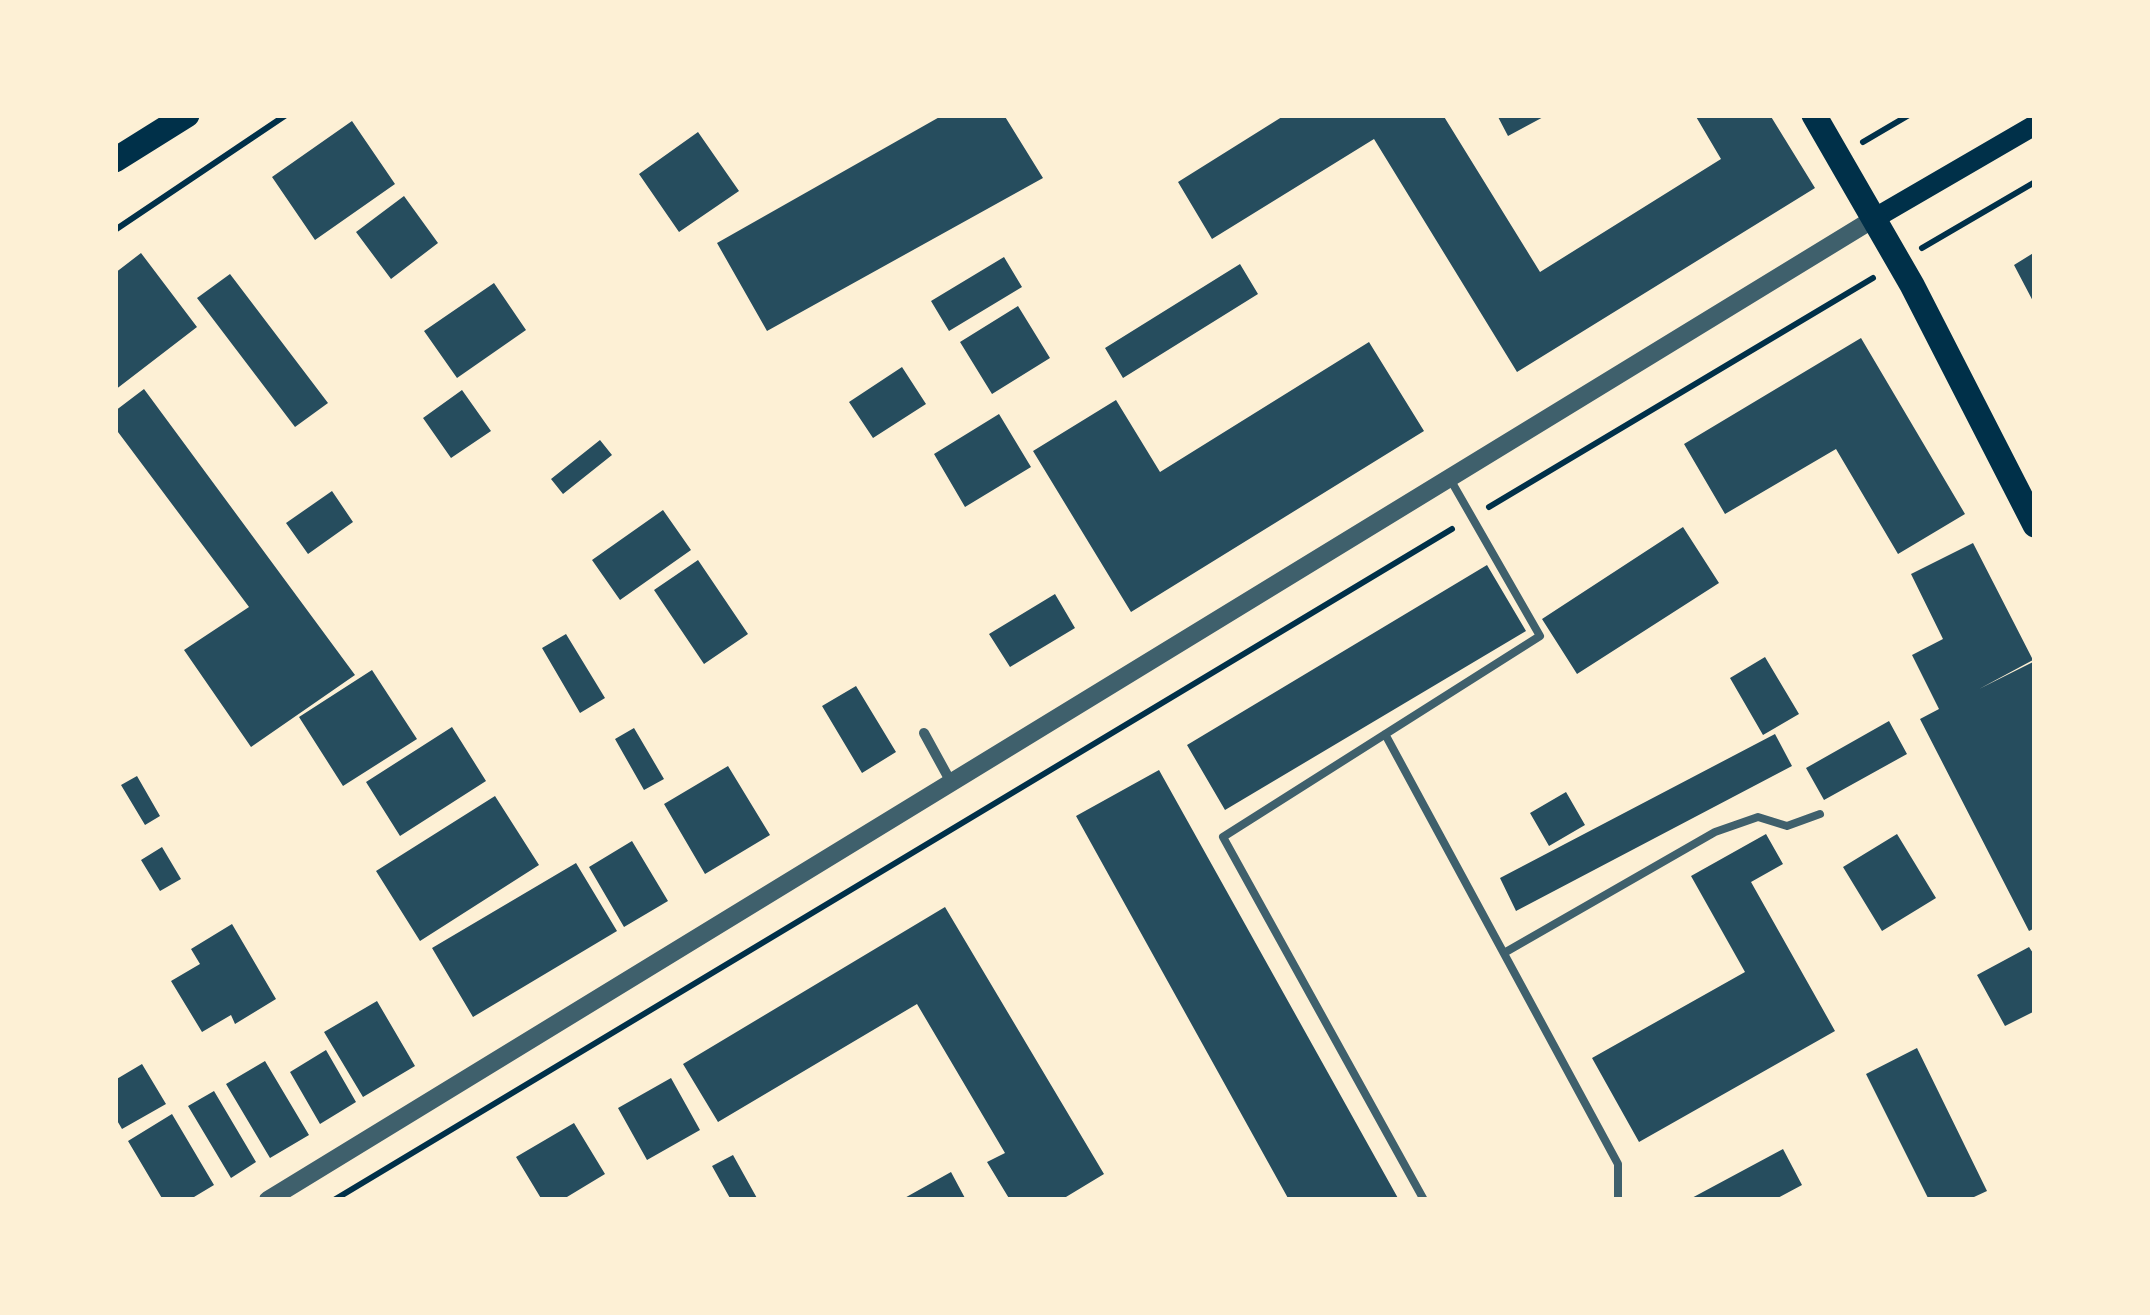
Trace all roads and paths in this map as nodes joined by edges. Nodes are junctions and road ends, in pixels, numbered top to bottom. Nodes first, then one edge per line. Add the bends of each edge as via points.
1 (188, 115) edge
2 (286, 115) edge
3 (1814, 115) edge
4 (1909, 115) edge
5 (2035, 125) edge
6 (1838, 156) junction
7 (115, 160) edge
8 (2035, 182) edge
9 (1875, 218) junction
10 (115, 230) edge
11 (1899, 262) junction
12 (1448, 477) junction
13 (1472, 518) junction
14 (2033, 518) edge
15 (924, 733) dead end
16 (1385, 734) junction
17 (952, 784) junction
18 (1820, 814) dead end
19 (1504, 953) junction
20 (268, 1200) edge
21 (334, 1200) edge
22 (1424, 1200) edge
23 (1618, 1200) edge

1 - 7 main road
2 - 10 path
3 - 6 main road
4 - 6 path
5 - 9 main road
6 - 9 main road
8 - 11 path
9 - 11 main road
9 - 12 street
11 - 13 path
11 - 14 main road
12 - 13 lane
12 - 17 street
13 - 16 lane via 1540,636
13 - 21 path
15 - 17 street
16 - 19 lane
16 - 22 lane via 1223,837
17 - 20 street
18 - 19 lane via 1787,826 1758,817 1715,832
19 - 23 lane via 1618,1164

